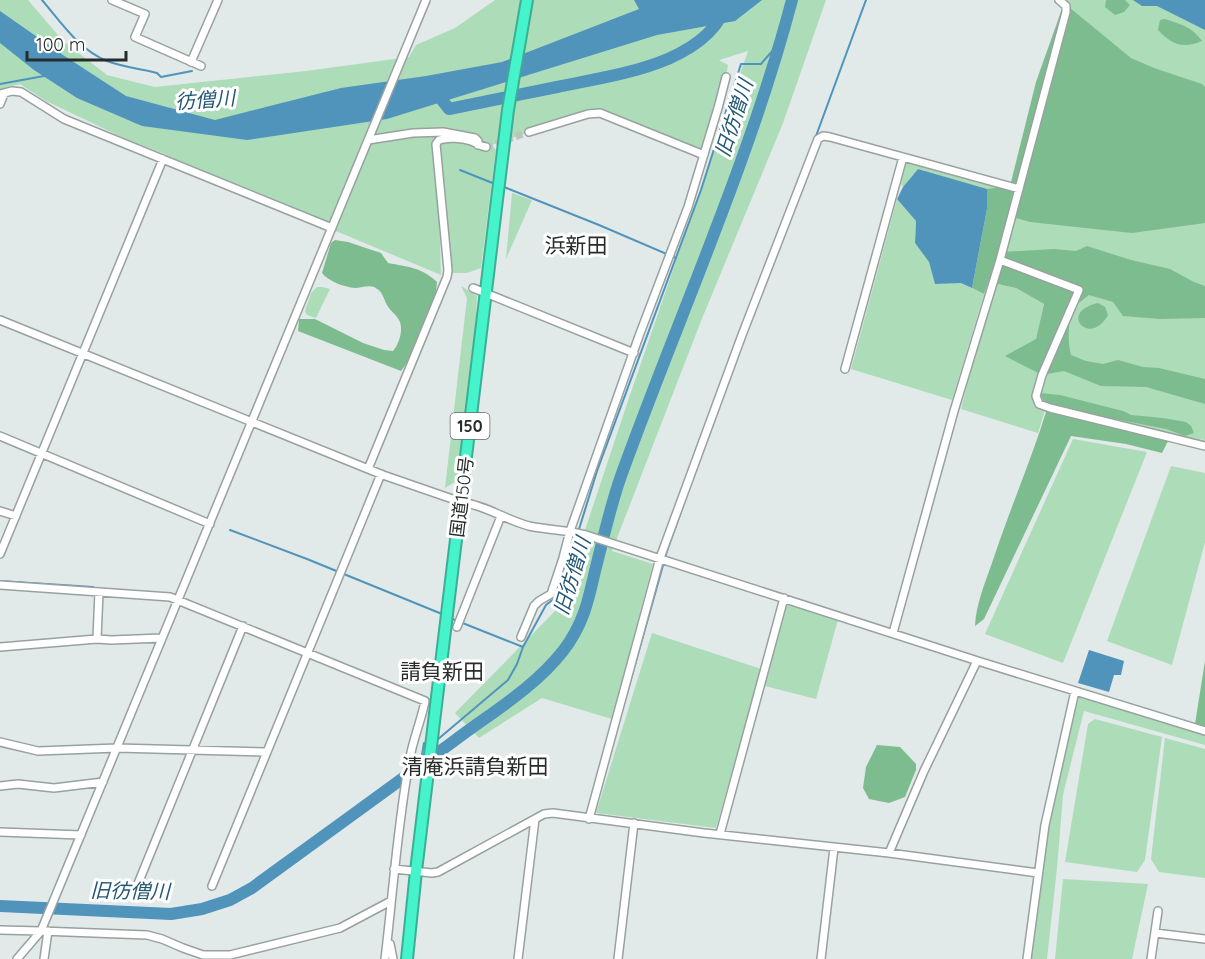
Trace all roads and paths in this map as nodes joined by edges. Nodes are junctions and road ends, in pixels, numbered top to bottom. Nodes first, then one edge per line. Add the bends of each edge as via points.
1 (112, 0) edge
2 (218, 0) edge
3 (426, 0) edge
4 (1059, 0) edge
5 (526, 4) edge
6 (191, 62) junction
7 (201, 66) dead end
8 (726, 77) dead end
9 (2, 94) edge
10 (0, 104) edge
11 (529, 132) tunnel mouth
12 (368, 140) junction
13 (704, 155) junction
14 (903, 157) junction
15 (163, 159) junction
16 (1019, 189) junction
17 (332, 228) junction
18 (1000, 260) junction
19 (473, 288) dead end
20 (486, 294) junction
21 (0, 320) edge
22 (83, 353) junction
23 (634, 353) junction
24 (845, 369) dead end
25 (252, 422) junction
26 (0, 436) edge
27 (1205, 446) edge
28 (42, 453) junction
29 (368, 469) junction
30 (381, 474) junction
31 (461, 502) junction
32 (0, 512) edge
33 (16, 516) junction
34 (501, 516) junction
35 (210, 524) junction
36 (570, 531) junction
37 (0, 554) edge
38 (660, 558) junction
39 (0, 585) edge
40 (99, 592) junction
41 (784, 598) junction
42 (178, 600) junction
43 (243, 626) junction
44 (457, 627) dead end
45 (893, 633) junction
46 (521, 637) dead end
47 (162, 638) junction
48 (97, 639) junction
49 (0, 647) edge
50 (308, 653) junction
51 (977, 661) junction
52 (1076, 691) junction
53 (1205, 731) edge
54 (0, 742) edge
55 (117, 748) junction
56 (193, 750) junction
57 (267, 752) junction
58 (103, 783) junction
59 (0, 786) edge
60 (535, 819) junction
61 (589, 819) junction
62 (634, 823) junction
63 (0, 832) edge
64 (720, 834) junction
65 (81, 835) junction
66 (834, 848) junction
67 (889, 853) junction
68 (394, 869) junction
69 (416, 871) junction
70 (1038, 873) junction
71 (212, 886) dead end
72 (135, 891) dead end
73 (390, 901) junction
74 (1158, 911) dead end
75 (388, 927) junction
76 (0, 930) edge
77 (44, 931) junction
78 (1155, 933) junction
79 (1205, 939) edge
80 (215, 957) edge
81 (17, 959) edge
82 (44, 959) edge
83 (385, 959) edge
84 (393, 959) edge
85 (407, 959) edge
86 (518, 959) edge
87 (618, 959) edge
88 (821, 959) edge
89 (1027, 959) edge
90 (1151, 959) edge

1 - 6 street via 145,14 135,37
2 - 6 street
3 - 12 street
4 - 16 street via 1066,6 1066,12
5 - 20 highway, 国道150号 / 150 via 508,110
6 - 7 street
8 - 13 street
9 - 10 street
9 - 15 street via 21,92 64,119
11 - 13 street via 600,113
12 - 17 street
12 - 29 street via 443,132 475,138 482,147 472,141 449,138 436,144 447,277
13 - 23 street
14 - 16 street
14 - 24 street
14 - 38 street via 830,137 818,139
15 - 17 street
15 - 22 street
16 - 18 street
17 - 25 street
18 - 27 street via 1079,290 1042,375 1036,396 1039,404
18 - 45 street
19 - 20 street
20 - 23 street
20 - 31 highway, 国道150号 / 150
21 - 22 street
22 - 25 street
22 - 28 street
23 - 36 street
25 - 29 street
25 - 35 street
26 - 28 street
28 - 33 street
28 - 35 street
29 - 30 street
30 - 31 street
30 - 50 street
31 - 34 street
31 - 69 highway, 国道150号 / 150
32 - 33 street
33 - 37 street
34 - 36 street via 532,526
34 - 44 street
35 - 42 street
36 - 38 street
36 - 46 street via 551,594 534,606
38 - 41 street
38 - 61 street
39 - 40 street
40 - 42 street
40 - 48 street
41 - 45 street
41 - 64 street
42 - 43 street
42 - 47 street
43 - 50 street
43 - 56 street
45 - 51 street
47 - 48 street
47 - 55 street
48 - 49 street
50 - 57 street
50 - 68 street via 425,701 411,748
51 - 52 street
51 - 67 street
52 - 53 street
52 - 70 street
54 - 55 street via 38,751
55 - 56 street
55 - 58 street
56 - 57 street
56 - 72 street
57 - 71 street
58 - 59 street via 54,788
58 - 65 street
60 - 61 street via 553,813
60 - 69 street via 438,872
60 - 86 street
61 - 62 street
62 - 64 street
62 - 87 street
63 - 65 street
64 - 66 street
65 - 77 street
66 - 67 street
66 - 88 street
67 - 70 street
68 - 69 street
68 - 73 street
69 - 85 highway, 国道150号 / 150
70 - 89 street
73 - 75 street
73 - 80 street via 340,928
74 - 78 street
75 - 83 street
75 - 84 street
76 - 77 street
77 - 80 street via 147,935
77 - 81 street
77 - 82 street
78 - 79 street
78 - 90 street

